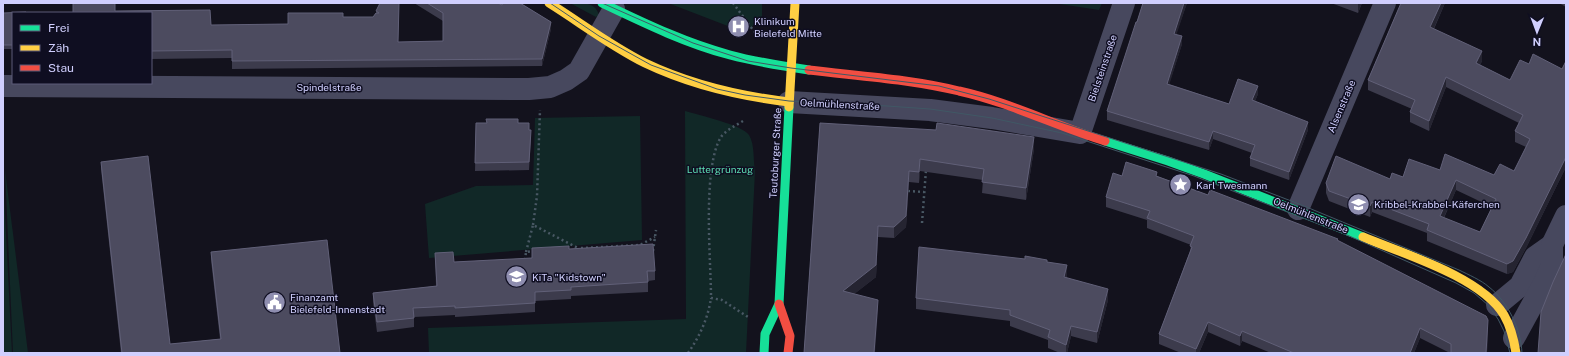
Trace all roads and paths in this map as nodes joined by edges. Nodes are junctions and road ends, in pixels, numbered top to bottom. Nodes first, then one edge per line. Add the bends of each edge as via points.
1 (549, 3) edge
2 (733, 3) edge
3 (795, 3) edge
4 (1124, 3) edge
5 (1385, 3) edge
6 (608, 6) edge
7 (599, 37) junction
8 (761, 41) dead end
9 (791, 68) junction
10 (3, 86) edge
11 (789, 102) junction
12 (540, 106) dead end
13 (743, 121) dead end
14 (1080, 133) junction
15 (926, 169) edge
16 (908, 191) edge
17 (924, 192) junction
18 (1298, 209) junction
19 (1566, 216) edge
20 (922, 223) dead end
21 (533, 226) junction
22 (656, 230) dead end
23 (655, 237) junction
24 (1552, 245) junction
25 (578, 248) junction
26 (570, 249) edge
27 (541, 251) edge
28 (526, 252) junction
29 (652, 253) edge
30 (525, 267) edge
31 (712, 298) junction
32 (779, 304) junction
33 (1497, 305) junction
34 (765, 334) junction
35 (1515, 346) edge
36 (688, 353) edge
37 (764, 353) edge
38 (788, 353) edge

1 - 7 street, Oelmühlenstraße
2 - 8 path
3 - 9 street, Teutoburger Straße
4 - 14 street, Bielsteinstraße
5 - 18 street, Alsenstraße
6 - 7 street, Spindelstraße
6 - 9 street, Oelmühlenstraße via 716,52
7 - 10 street, Spindelstraße via 579,71 550,87 530,89
7 - 11 street, Oelmühlenstraße via 659,69 716,89
9 - 11 street, Teutoburger Straße
9 - 14 street, Oelmühlenstraße via 939,86 989,99
11 - 14 street, Oelmühlenstraße via 930,110
11 - 32 street, Teutoburger Straße
12 - 21 path via 537,196
13 - 31 path via 722,136 712,168 709,199
14 - 18 street, Oelmühlenstraße via 1165,160
15 - 17 path
16 - 17 path
17 - 20 path
18 - 33 street, Oelmühlenstraße via 1454,274 1474,285
19 - 24 street
21 - 25 path
21 - 28 path
22 - 23 path
23 - 25 path via 640,244
23 - 29 path
24 - 33 street via 1535,257 1520,286
24 - 35 street via 1552,266
25 - 26 path
27 - 28 path
28 - 30 path
31 - 34 path via 734,306 752,319
31 - 36 path via 697,340
32 - 34 street, Teutoburger Straße
32 - 38 street, Teutoburger Straße via 790,336
33 - 35 street, Oelmühlenstraße via 1510,327
34 - 37 street, Teutoburger Straße

